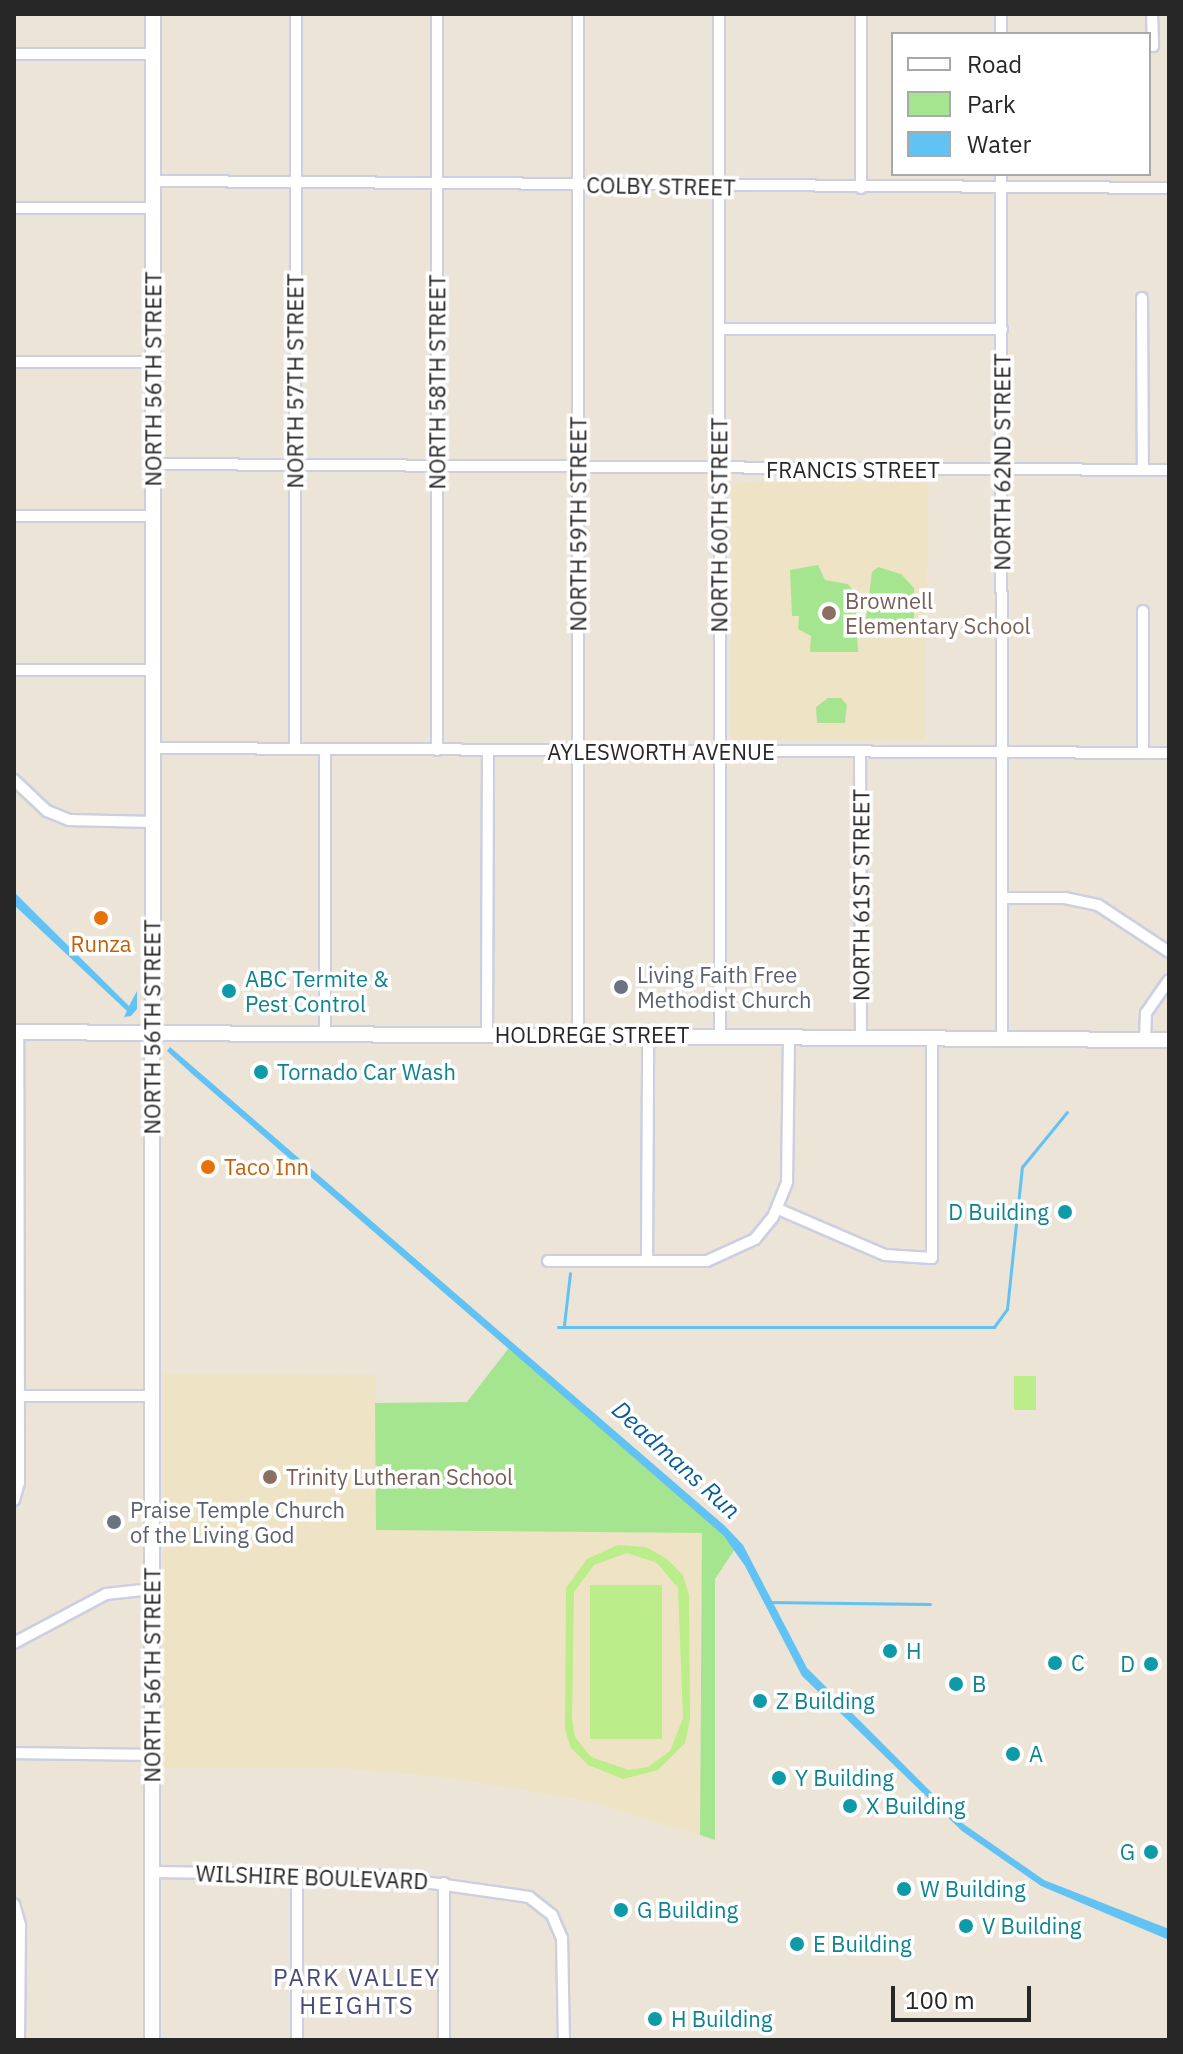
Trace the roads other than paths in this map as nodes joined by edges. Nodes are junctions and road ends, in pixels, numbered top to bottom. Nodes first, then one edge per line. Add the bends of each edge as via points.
1 (153, 14) edge
2 (296, 14) edge
3 (437, 14) edge
4 (578, 14) edge
5 (719, 14) edge
6 (861, 14) edge
7 (1152, 14) edge
8 (1153, 46) dead end
9 (14, 54) edge
10 (153, 54) junction
11 (1001, 176) edge
12 (153, 181) junction
13 (295, 183) junction
14 (437, 184) junction
15 (578, 185) junction
16 (719, 187) junction
17 (861, 188) junction
18 (1001, 188) junction
19 (1169, 188) edge
20 (14, 208) edge
21 (153, 208) junction
22 (1142, 298) dead end
23 (719, 329) junction
24 (1002, 329) junction
25 (14, 362) edge
26 (153, 362) junction
27 (153, 464) junction
28 (295, 465) junction
29 (437, 466) junction
30 (578, 468) junction
31 (720, 469) junction
32 (1002, 470) junction
33 (1143, 470) junction
34 (1169, 470) edge
35 (14, 516) edge
36 (153, 516) junction
37 (1143, 611) dead end
38 (14, 670) edge
39 (153, 670) junction
40 (153, 748) junction
41 (295, 749) junction
42 (325, 749) junction
43 (437, 750) junction
44 (488, 751) junction
45 (578, 752) junction
46 (720, 752) junction
47 (860, 752) junction
48 (1002, 753) junction
49 (1143, 753) junction
50 (1169, 753) edge
51 (14, 780) edge
52 (153, 822) junction
53 (1002, 898) junction
54 (1169, 952) edge
55 (1169, 980) edge
56 (152, 1031) junction
57 (16, 1032) edge
58 (325, 1033) junction
59 (487, 1034) junction
60 (578, 1035) junction
61 (648, 1036) junction
62 (720, 1036) junction
63 (789, 1037) junction
64 (861, 1037) junction
65 (932, 1038) junction
66 (1002, 1039) junction
67 (1145, 1040) junction
68 (1169, 1040) edge
69 (778, 1209) junction
70 (548, 1261) dead end
71 (647, 1261) junction
72 (16, 1396) edge
73 (152, 1396) junction
74 (14, 1500) edge
75 (152, 1589) junction
76 (14, 1643) edge
77 (14, 1753) edge
78 (152, 1755) junction
79 (152, 1872) junction
80 (297, 1873) junction
81 (444, 1883) junction
82 (14, 1904) edge
83 (17, 2016) edge
84 (19, 2040) edge
85 (152, 2040) edge
86 (297, 2040) edge
87 (444, 2040) edge
88 (564, 2040) edge

1 - 10 main road, NORTH 56TH STREET
2 - 13 street, NORTH 57TH STREET
3 - 14 street, NORTH 58TH STREET
4 - 15 street, NORTH 59TH STREET
5 - 16 street, NORTH 60TH STREET
6 - 17 street
7 - 8 street
9 - 10 street
10 - 12 main road, NORTH 56TH STREET
11 - 18 street, NORTH 62ND STREET
12 - 13 street, COLBY STREET
12 - 21 main road, NORTH 56TH STREET
13 - 14 street, COLBY STREET
13 - 28 street, NORTH 57TH STREET
14 - 15 street, COLBY STREET
14 - 29 street, NORTH 58TH STREET
15 - 16 street, COLBY STREET
15 - 30 street, NORTH 59TH STREET
16 - 17 street, COLBY STREET
16 - 23 street, NORTH 60TH STREET
17 - 18 street, COLBY STREET
18 - 19 street, COLBY STREET
18 - 24 street, NORTH 62ND STREET
20 - 21 street
21 - 26 main road, NORTH 56TH STREET
22 - 33 street
23 - 24 street
23 - 31 street, NORTH 60TH STREET
24 - 32 street, NORTH 62ND STREET
25 - 26 street
26 - 27 main road, NORTH 56TH STREET
27 - 28 street, FRANCIS STREET
27 - 36 main road, NORTH 56TH STREET
28 - 29 street, FRANCIS STREET
28 - 41 street, NORTH 57TH STREET
29 - 30 street, FRANCIS STREET
29 - 43 street, NORTH 58TH STREET
30 - 31 street, FRANCIS STREET
30 - 45 street, NORTH 59TH STREET
31 - 32 street, FRANCIS STREET
31 - 46 street, NORTH 60TH STREET
32 - 33 street, FRANCIS STREET
32 - 48 street, NORTH 62ND STREET
33 - 34 street, FRANCIS STREET
35 - 36 street
36 - 39 main road, NORTH 56TH STREET
37 - 49 street
38 - 39 street
39 - 40 main road, NORTH 56TH STREET
40 - 41 street, AYLESWORTH AVENUE
40 - 52 main road, NORTH 56TH STREET
41 - 42 street, AYLESWORTH AVENUE
42 - 43 street, AYLESWORTH AVENUE
42 - 58 street
43 - 44 street, AYLESWORTH AVENUE
44 - 45 street, AYLESWORTH AVENUE
44 - 59 street
45 - 46 street, AYLESWORTH AVENUE
45 - 60 street, NORTH 59TH STREET
46 - 47 street, AYLESWORTH AVENUE
46 - 62 street, NORTH 60TH STREET
47 - 48 street, AYLESWORTH AVENUE
47 - 64 street, NORTH 61ST STREET
48 - 49 street, AYLESWORTH AVENUE
48 - 53 street, NORTH 62ND STREET
49 - 50 street, AYLESWORTH AVENUE
51 - 52 street via 47,811 69,820
52 - 56 main road, NORTH 56TH STREET
53 - 54 street via 1065,898 1098,905
53 - 66 street, NORTH 62ND STREET
55 - 67 street via 1146,1013
56 - 57 main road, HOLDREGE STREET
56 - 58 main road, HOLDREGE STREET
56 - 73 main road, NORTH 56TH STREET
57 - 72 street
58 - 59 main road, HOLDREGE STREET
59 - 60 main road, HOLDREGE STREET
60 - 61 main road, HOLDREGE STREET
61 - 62 main road, HOLDREGE STREET
61 - 71 street
62 - 63 main road, HOLDREGE STREET
63 - 64 main road, HOLDREGE STREET
63 - 69 street via 788,1168
64 - 65 main road, HOLDREGE STREET
65 - 66 main road, HOLDREGE STREET
65 - 69 street via 932,1258 885,1255
66 - 67 main road, HOLDREGE STREET
67 - 68 main road, HOLDREGE STREET
69 - 71 street via 755,1239 727,1256 699,1262
70 - 71 street
72 - 73 street
72 - 74 street
73 - 75 main road, NORTH 56TH STREET
75 - 76 street via 98,1597
75 - 78 main road, NORTH 56TH STREET
77 - 78 street
78 - 79 main road, NORTH 56TH STREET
79 - 80 street, WILSHIRE BOULEVARD
79 - 85 main road, NORTH 56TH STREET
80 - 81 street, WILSHIRE BOULEVARD
80 - 86 street
81 - 87 street
81 - 88 street, WILSHIRE BOULEVARD via 529,1897 557,1921 564,1948
82 - 83 street via 20,1925
83 - 84 street

